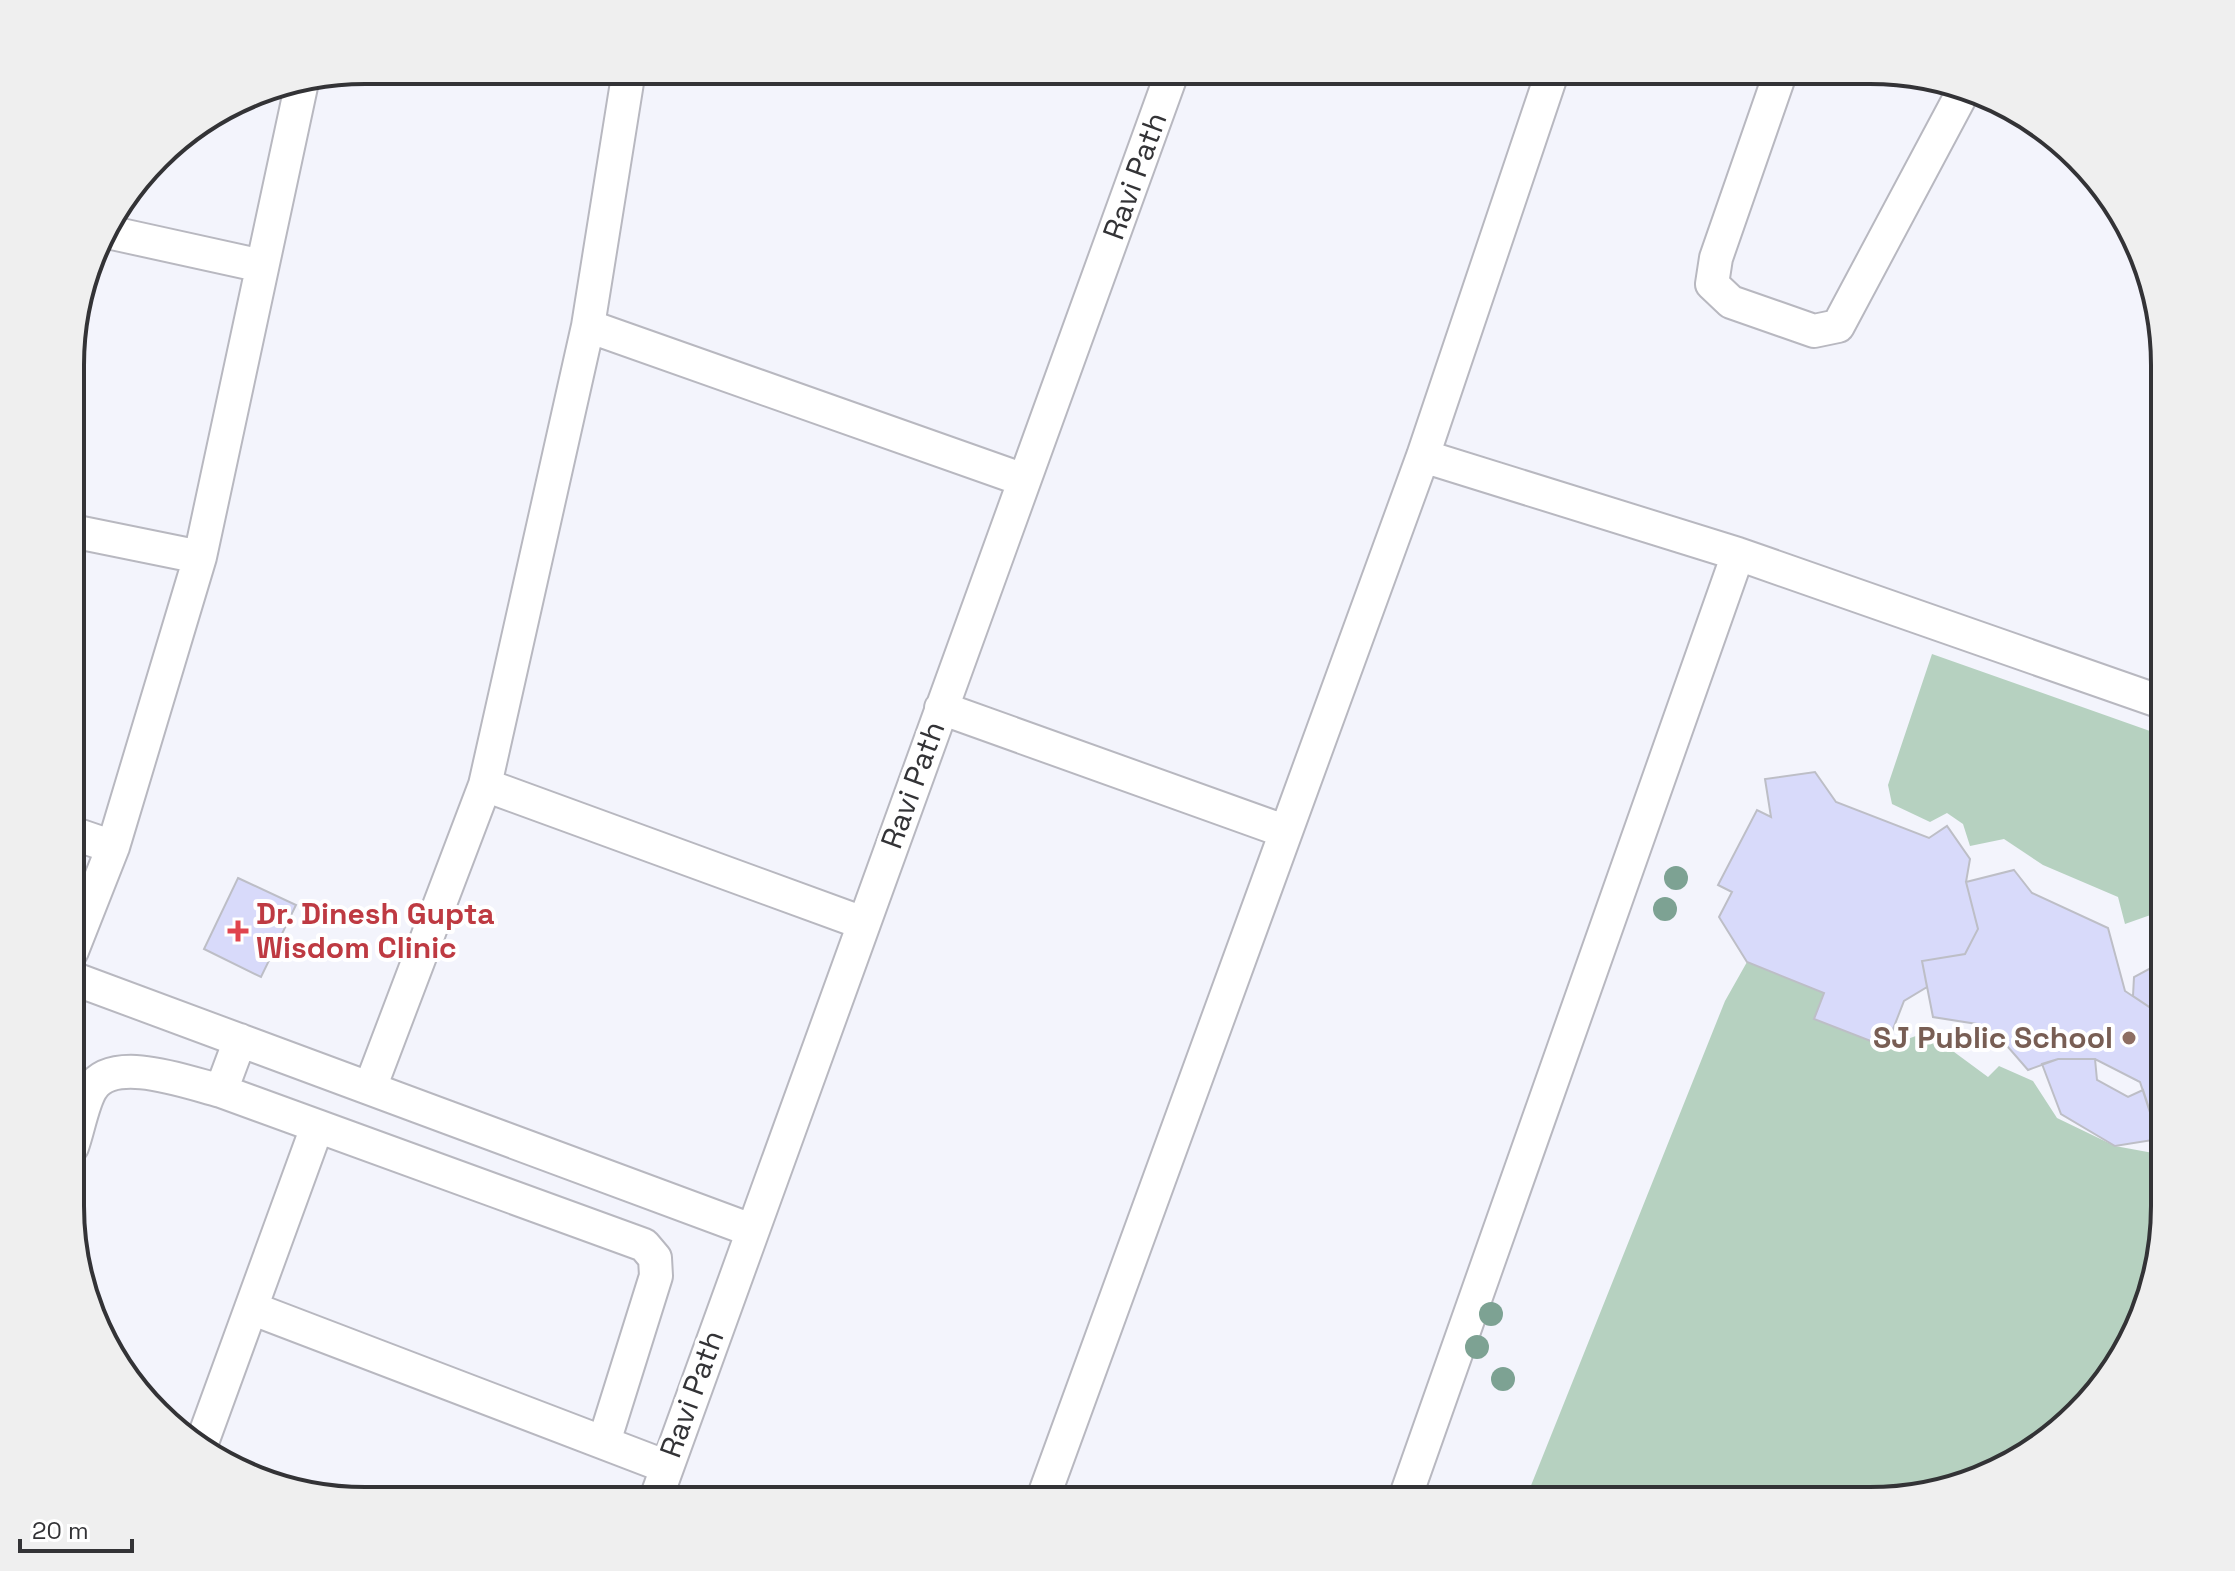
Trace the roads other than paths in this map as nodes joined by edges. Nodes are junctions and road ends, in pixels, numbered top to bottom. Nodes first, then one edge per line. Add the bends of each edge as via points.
1 (627, 84) edge
2 (1168, 85) edge
3 (1548, 85) edge
4 (1776, 85) edge
5 (300, 92) edge
6 (1959, 99) edge
7 (116, 234) edge
8 (262, 266) junction
9 (588, 326) junction
10 (1423, 456) junction
11 (1024, 480) junction
12 (84, 533) edge
13 (1738, 554) junction
14 (200, 557) junction
15 (2150, 698) edge
16 (941, 708) junction
17 (485, 785) junction
18 (1284, 831) junction
19 (85, 837) edge
20 (113, 847) junction
21 (85, 919) edge
22 (863, 923) junction
23 (85, 983) edge
24 (240, 1040) junction
25 (370, 1088) junction
26 (221, 1091) junction
27 (85, 1109) edge
28 (317, 1127) junction
29 (567, 1163) junction
30 (551, 1212) junction
31 (751, 1230) junction
32 (251, 1308) junction
33 (204, 1436) edge
34 (604, 1442) junction
35 (667, 1467) junction
36 (660, 1486) edge
37 (1047, 1486) edge
38 (1409, 1487) edge

1 - 9 street
2 - 11 street, Ravi Path
3 - 10 street
4 - 6 street via 1716,258 1712,284 1731,302 1814,331 1838,326
5 - 8 street
7 - 8 street
8 - 14 street
9 - 11 street
9 - 17 street
10 - 13 street
10 - 18 street
11 - 16 street, Ravi Path
12 - 14 street
13 - 15 street
13 - 38 street
14 - 20 street
16 - 18 street
16 - 22 street, Ravi Path
17 - 22 street
17 - 25 street
18 - 37 street
19 - 20 street
20 - 21 street
22 - 31 street, Ravi Path
23 - 24 street
24 - 25 street
24 - 26 street
25 - 29 street
26 - 27 street via 127,1071 107,1074 92,1088
26 - 28 street
28 - 30 street
28 - 32 street
29 - 30 street
29 - 31 street
30 - 34 street via 644,1245 655,1258 656,1276
31 - 35 street, Ravi Path
32 - 33 street
32 - 34 street
34 - 35 street
35 - 36 street, Ravi Path

